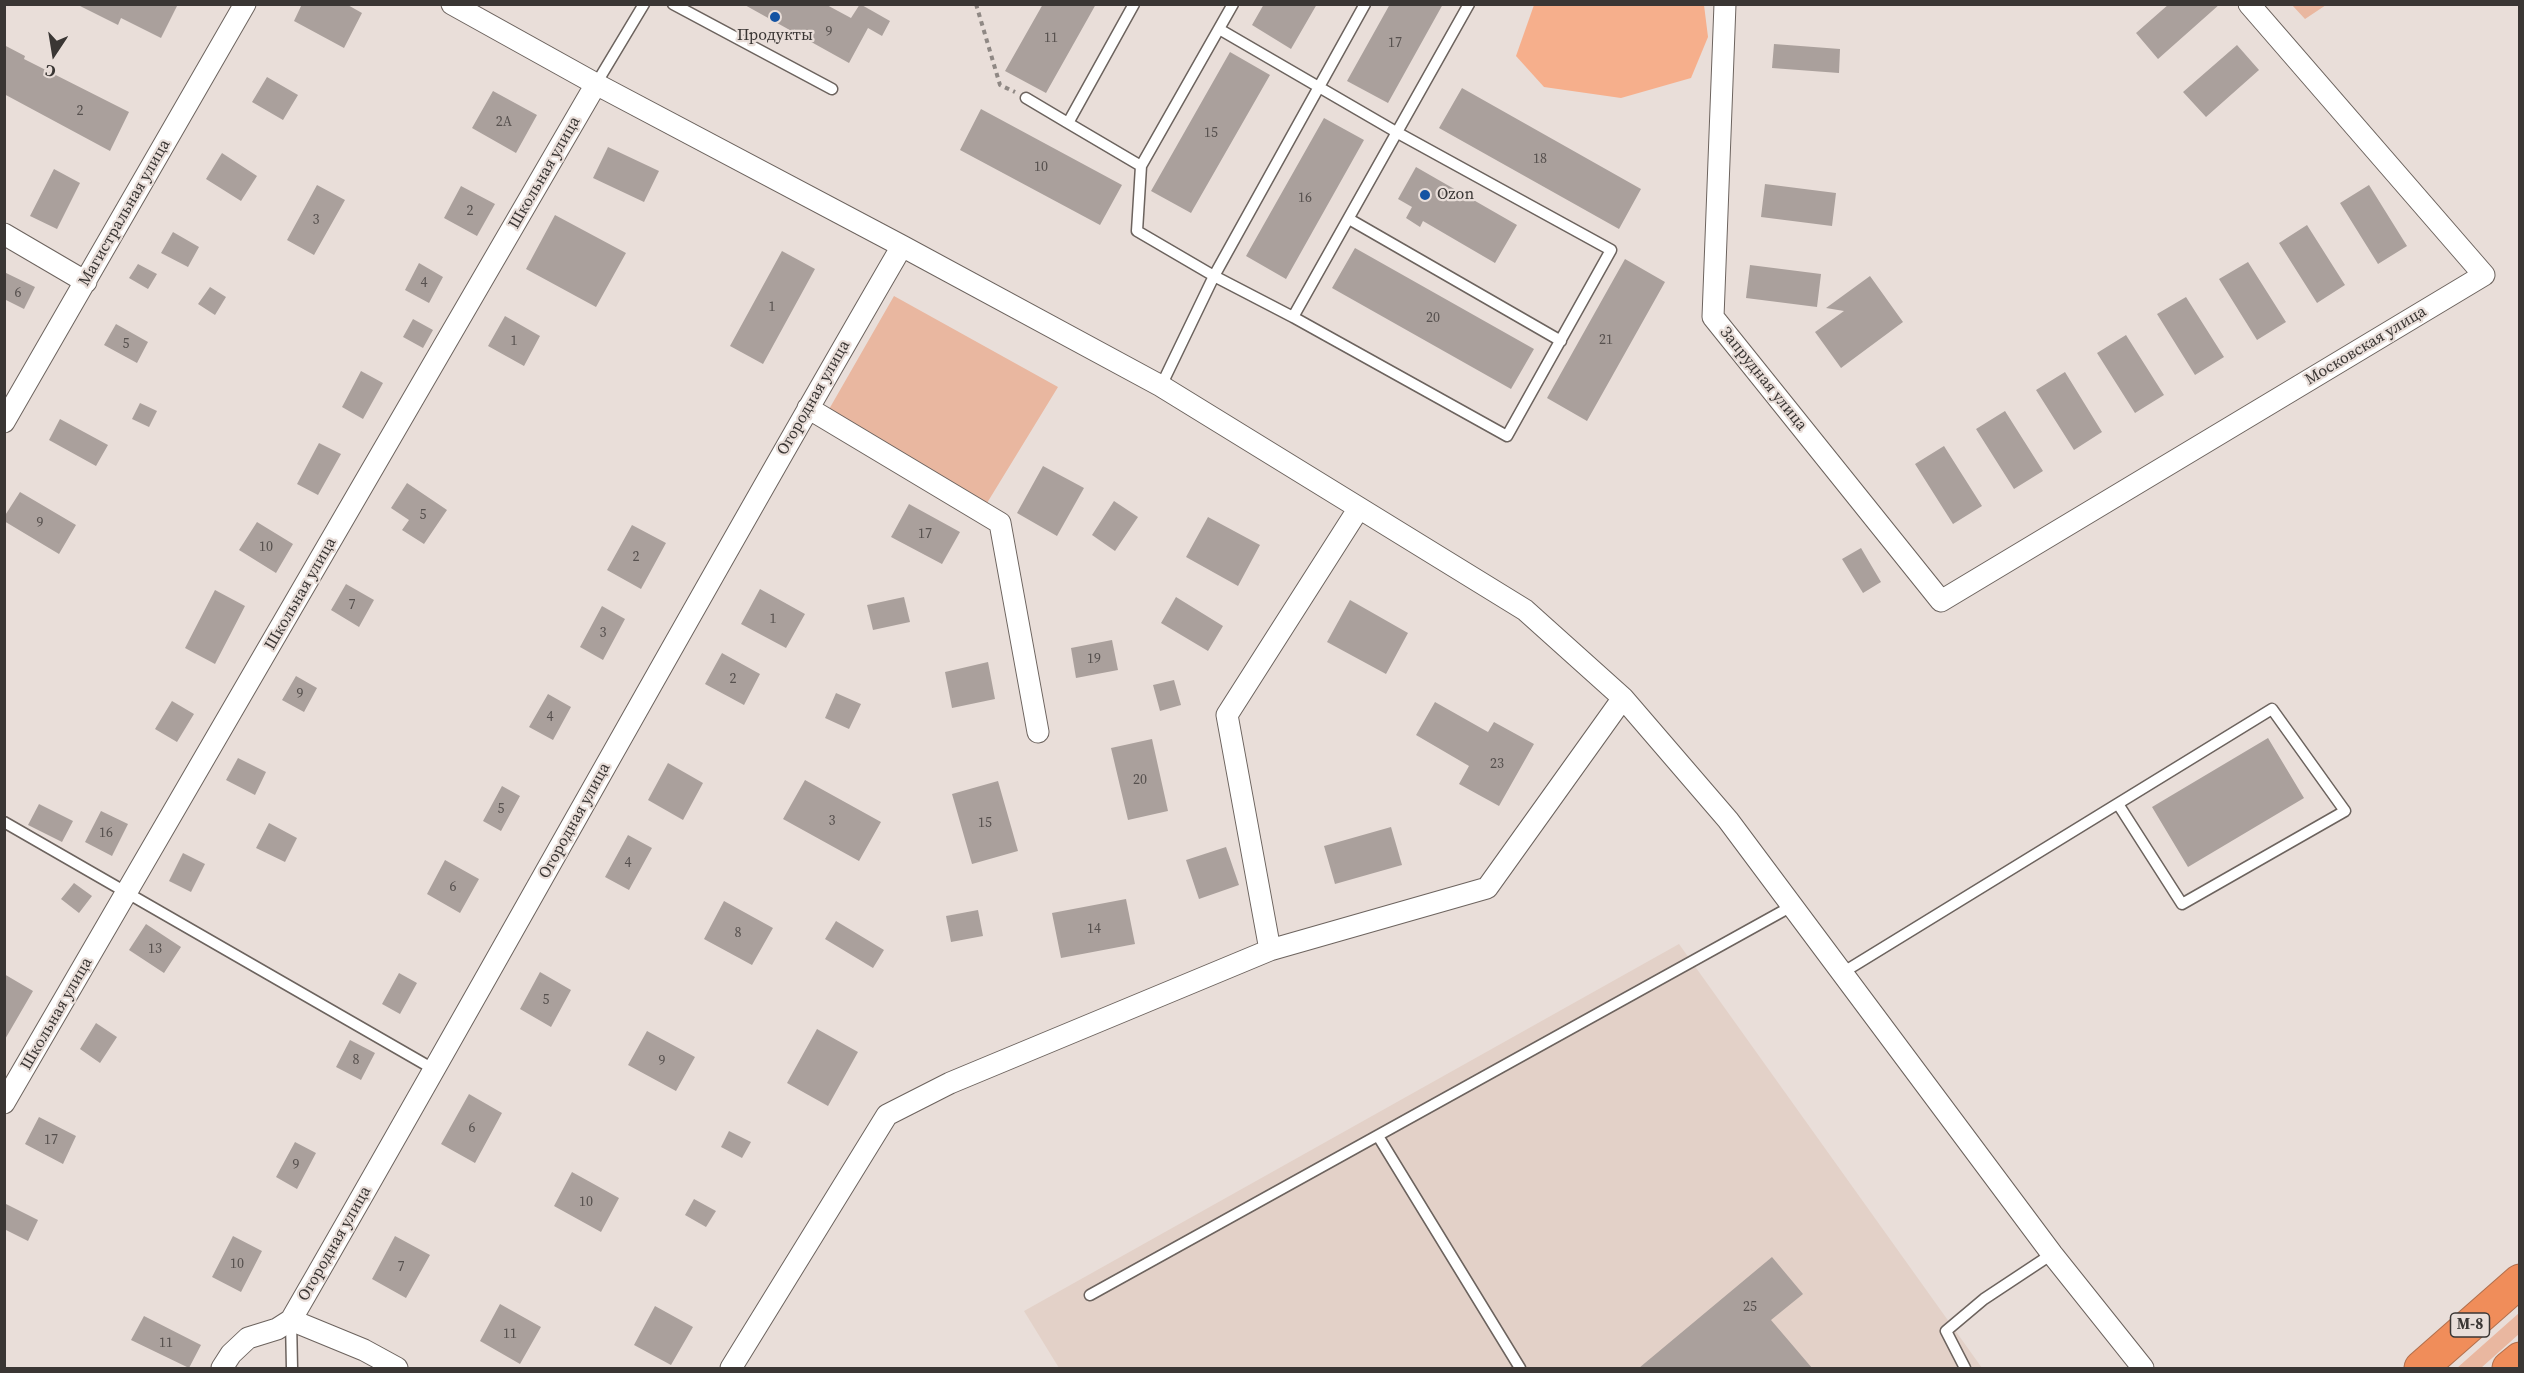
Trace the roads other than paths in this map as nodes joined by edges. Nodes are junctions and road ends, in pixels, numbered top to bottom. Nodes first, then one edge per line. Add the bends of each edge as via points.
1 (245, 4) edge
2 (452, 4) edge
3 (644, 4) edge
4 (673, 4) edge
5 (1134, 4) edge
6 (1233, 4) edge
7 (1365, 4) edge
8 (1469, 4) edge
9 (1725, 4) edge
10 (2249, 4) edge
11 (1219, 29) junction
12 (596, 84) junction
13 (1318, 87) junction
14 (832, 89) dead end
15 (1026, 98) dead end
16 (1068, 123) junction
17 (1398, 133) junction
18 (1141, 166) junction
19 (1349, 219) junction
20 (4, 234) edge
21 (902, 246) junction
22 (1214, 276) junction
23 (86, 282) junction
24 (1293, 317) junction
25 (1561, 341) junction
26 (1161, 386) junction
27 (808, 408) junction
28 (4, 422) edge
29 (1359, 508) junction
30 (1941, 601) joint
31 (1623, 698) junction
32 (1038, 732) dead end
33 (2118, 804) junction
34 (4, 822) edge
35 (127, 893) junction
36 (1792, 906) junction
37 (1270, 950) junction
38 (1842, 973) junction
39 (435, 1070) junction
40 (4, 1103) edge
41 (1378, 1136) junction
42 (2052, 1254) junction
43 (2520, 1281) edge
44 (1090, 1295) dead end
45 (291, 1320) junction
46 (2520, 1359) edge
47 (222, 1368) edge
48 (292, 1368) edge
49 (397, 1368) edge
50 (731, 1368) edge
51 (1520, 1368) edge
52 (1965, 1368) edge
53 (2143, 1368) edge
54 (2421, 1368) edge
55 (2509, 1368) edge

1 - 23 street, Магистральная улица
2 - 12 street
3 - 12 lane
4 - 14 lane
5 - 16 lane
6 - 11 lane
7 - 13 lane
8 - 17 lane
9 - 30 street, Запрудная улица via 1713,317
10 - 30 street, Московская улица via 2484,275
11 - 13 lane
11 - 18 lane
12 - 21 street
12 - 35 street, Школьная улица
13 - 17 lane
13 - 22 lane
15 - 16 lane
16 - 18 lane
17 - 19 lane
17 - 25 lane via 1611,250
18 - 22 lane via 1137,231
19 - 24 lane
19 - 25 lane
20 - 23 street
21 - 26 street
21 - 27 street, Огородная улица
22 - 24 lane
22 - 26 lane
23 - 28 street, Магистральная улица
24 - 25 lane via 1508,436
26 - 29 street
27 - 32 street via 1000,523
27 - 39 street, Огородная улица
29 - 31 street via 1525,610
29 - 37 street via 1227,715
31 - 36 street via 1728,820
31 - 37 street via 1487,888
33 - 33 lane via 2272,709 2345,811 2181,904
33 - 38 lane
34 - 35 lane
35 - 39 lane
35 - 40 street, Школьная улица
36 - 38 street
36 - 41 lane
37 - 50 street via 950,1083 887,1115
38 - 42 street
39 - 45 street, Огородная улица
41 - 44 lane
41 - 51 lane
42 - 52 lane via 1984,1299 1946,1331
42 - 53 street
43 - 54 highway, М-8
45 - 47 street, Огородная улица via 249,1338
45 - 48 lane
45 - 49 street
46 - 55 highway

